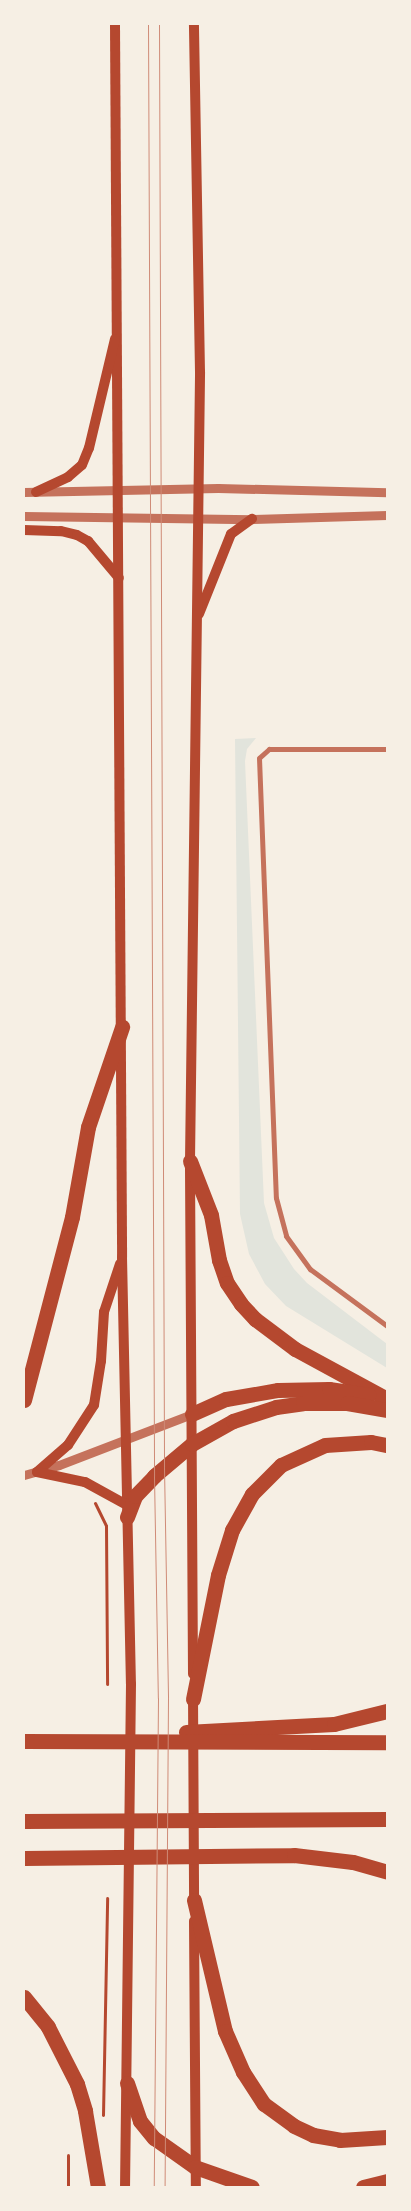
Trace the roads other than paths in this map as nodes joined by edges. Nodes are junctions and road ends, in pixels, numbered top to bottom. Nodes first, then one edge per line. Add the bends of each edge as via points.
1 (115, 24) edge
2 (194, 24) edge
3 (118, 323) junction
4 (199, 489) junction
5 (24, 492) edge
6 (36, 492) junction
7 (119, 492) junction
8 (387, 492) edge
9 (119, 515) junction
10 (387, 515) edge
11 (24, 516) edge
12 (199, 518) junction
13 (252, 519) junction
14 (24, 530) edge
15 (120, 578) junction
16 (197, 618) junction
17 (387, 749) edge
18 (122, 1027) junction
19 (190, 1162) junction
20 (122, 1256) junction
21 (387, 1326) edge
22 (24, 1400) edge
23 (387, 1400) edge
24 (387, 1410) edge
25 (192, 1414) junction
26 (126, 1440) junction
27 (192, 1444) junction
28 (387, 1445) edge
29 (37, 1472) junction
30 (24, 1475) edge
31 (127, 1511) junction
32 (193, 1699) junction
33 (387, 1711) edge
34 (24, 1741) edge
35 (146, 1741) junction
36 (387, 1742) edge
37 (387, 1819) edge
38 (24, 1822) edge
39 (24, 1858) edge
40 (387, 1872) edge
41 (194, 1900) junction
42 (24, 1997) edge
43 (127, 2083) junction
44 (387, 2137) edge
45 (196, 2167) junction
46 (387, 2181) edge
47 (98, 2187) edge
48 (125, 2187) edge
49 (196, 2187) edge
50 (252, 2187) edge
51 (363, 2187) edge

1 - 3 main road
2 - 4 main road
3 - 6 main road via 89,448 82,465 68,477
3 - 7 main road
4 - 7 street
4 - 8 street
4 - 12 main road
5 - 6 street
6 - 7 street
7 - 9 main road
9 - 11 street
9 - 12 street
9 - 15 main road
10 - 13 street
12 - 13 street
12 - 16 main road
13 - 16 main road via 231,534
14 - 15 main road via 77,535 88,541
15 - 18 main road
16 - 19 main road
17 - 21 street via 269,749 259,758 276,1198 286,1236 310,1269
18 - 20 main road
18 - 22 highway via 88,1126 72,1217
19 - 23 highway via 211,1215 218,1260 241,1304 255,1319 295,1348
19 - 25 main road
20 - 26 main road
20 - 29 main road via 104,1312 94,1405 68,1445
23 - 25 highway via 359,1392 329,1389 278,1390 226,1399
24 - 27 highway via 326,1402 276,1407 233,1422
25 - 26 street
25 - 27 main road
26 - 29 street
26 - 31 main road
27 - 31 highway via 135,1496
27 - 32 main road
28 - 32 highway via 370,1442 324,1445 281,1465 252,1494 232,1530 218,1575
29 - 30 street
29 - 31 main road via 86,1482
31 - 43 main road via 130,1684
32 - 41 main road
33 - 35 highway via 334,1724 188,1731
34 - 35 highway
35 - 36 highway
37 - 38 highway
39 - 40 highway via 294,1855 353,1862
41 - 44 highway via 225,2030 243,2072 259,2097 294,2126 314,2135 340,2140
41 - 45 main road
42 - 47 highway via 48,2027 76,2084 85,2111
43 - 45 highway via 140,2121 165,2146
43 - 48 main road
45 - 49 main road
45 - 50 highway
46 - 51 highway

